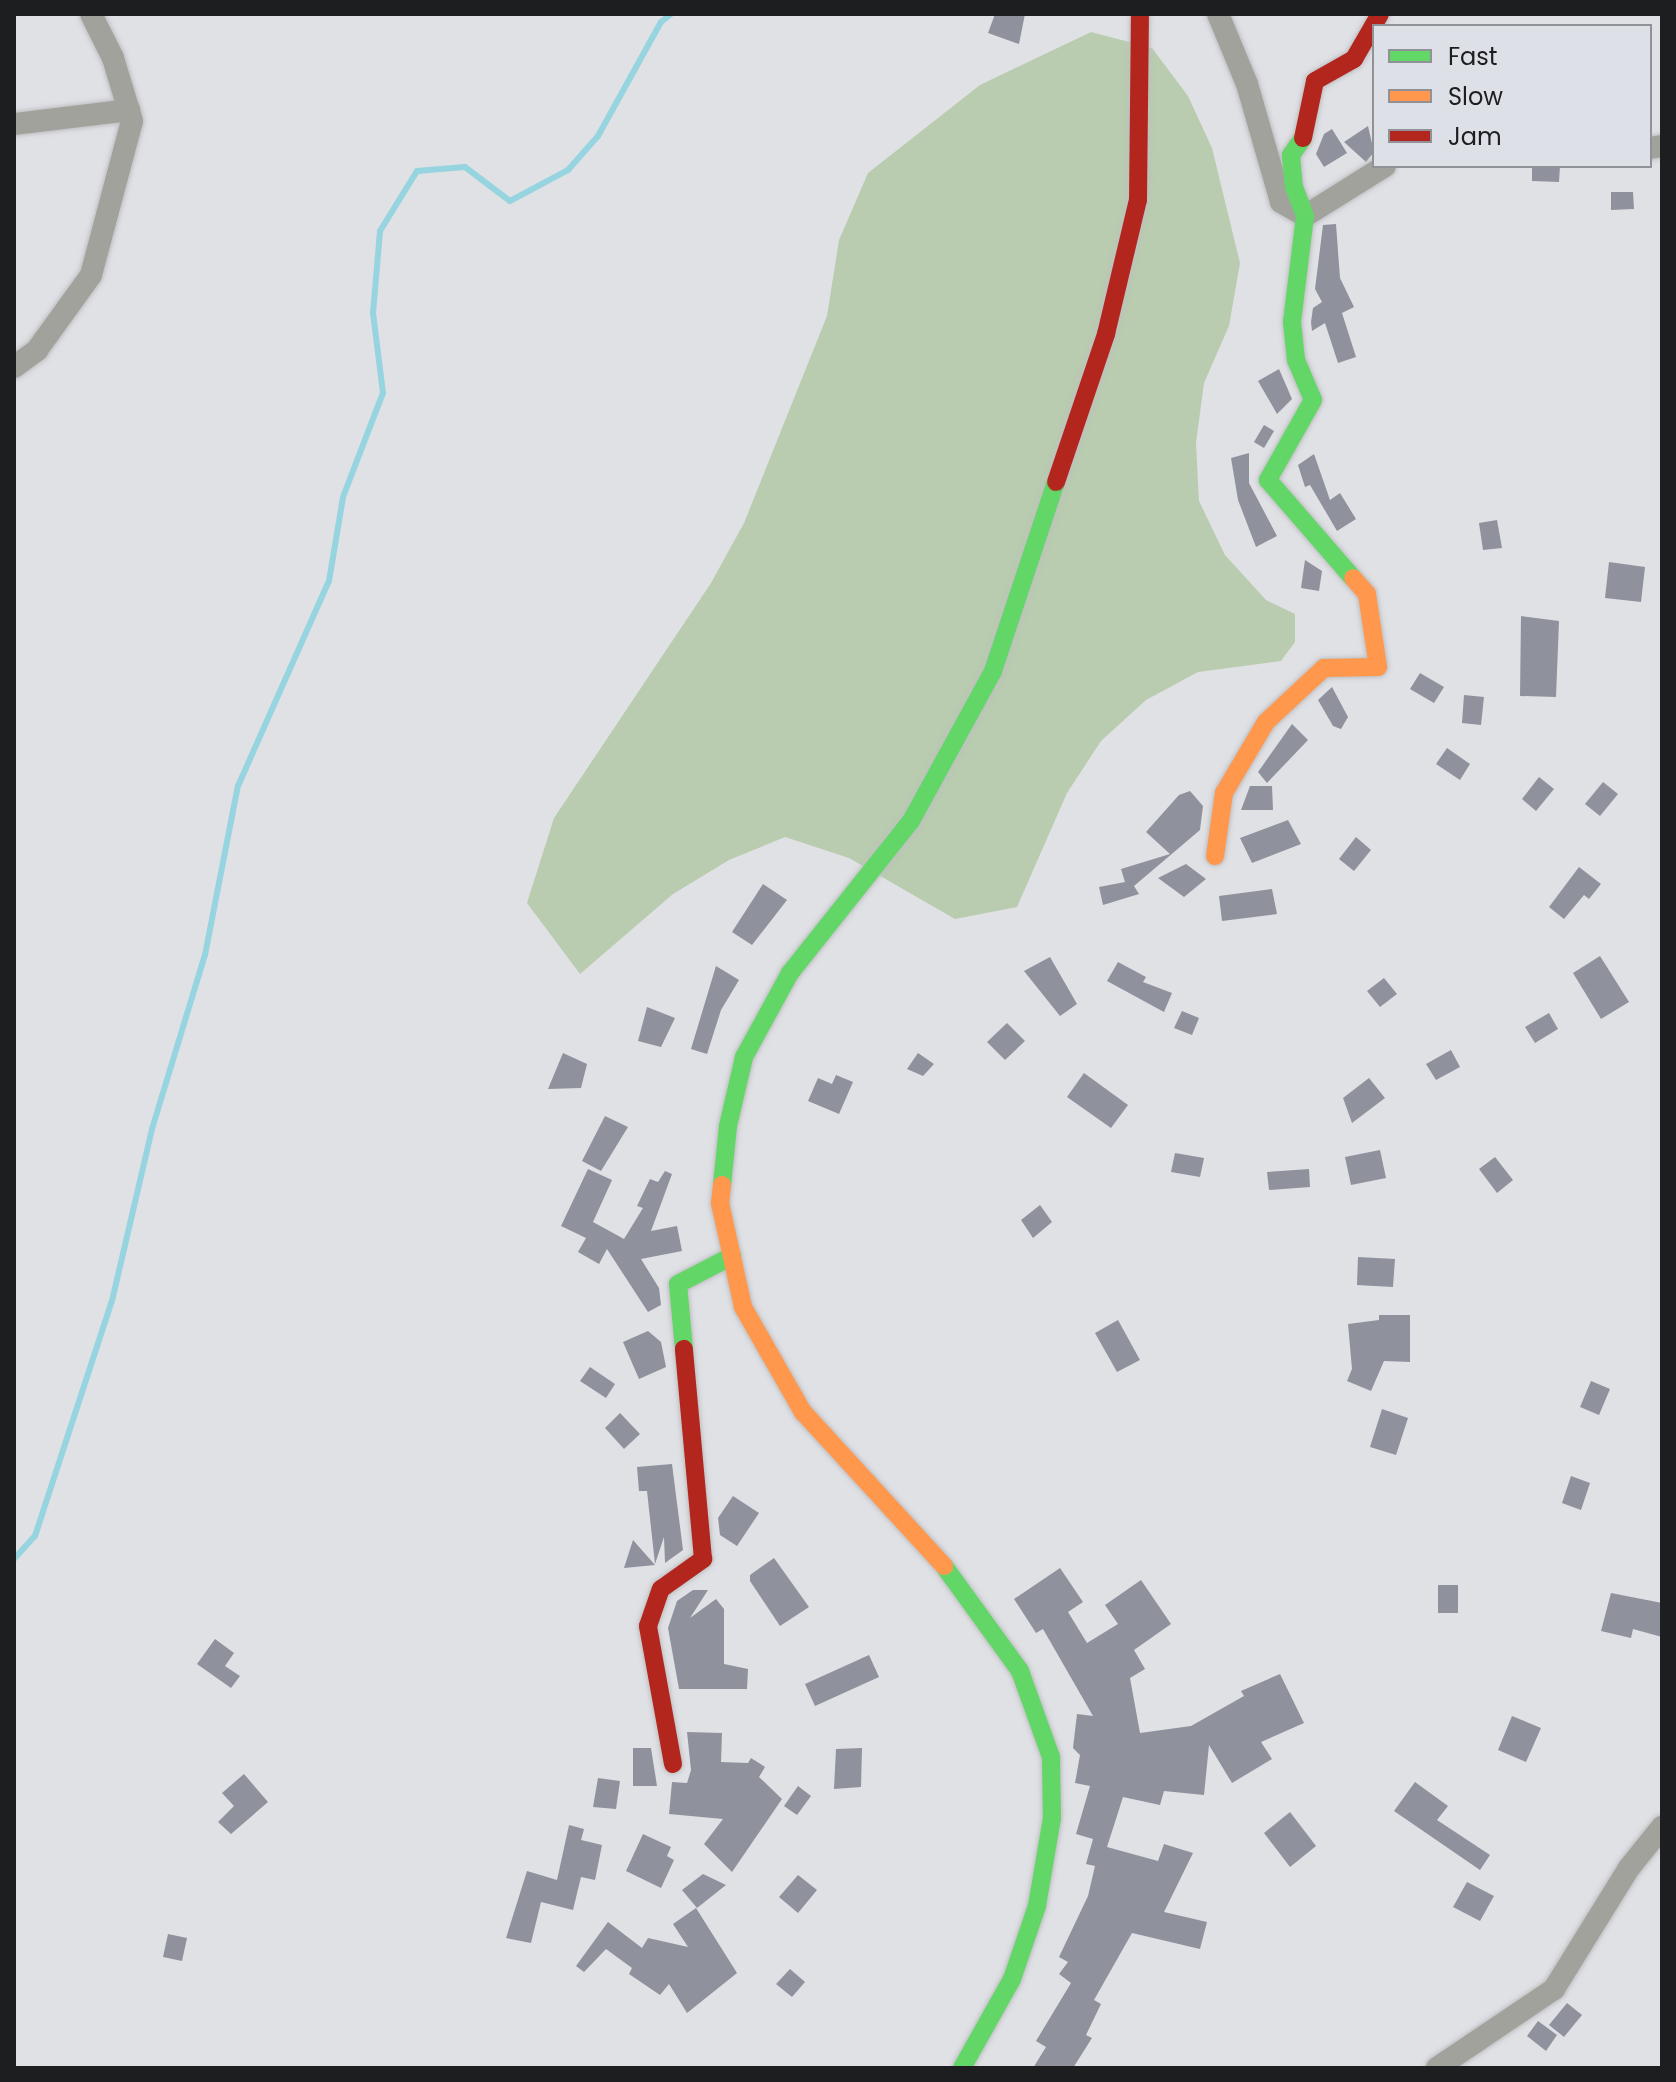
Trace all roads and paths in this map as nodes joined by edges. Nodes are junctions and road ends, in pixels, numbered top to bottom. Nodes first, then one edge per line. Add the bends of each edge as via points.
1 (91, 14) edge
2 (1140, 14) edge
3 (1218, 14) edge
4 (1372, 28) edge
5 (129, 110) junction
6 (14, 124) edge
7 (1382, 168) edge
8 (1305, 216) junction
9 (14, 367) edge
10 (1215, 856) dead end
11 (732, 1256) junction
12 (673, 1764) dead end
13 (1662, 1827) edge
14 (962, 2068) edge
15 (1437, 2068) edge

1 - 5 street
2 - 11 main road via 1138,200 1106,334 993,671 911,821 790,973 744,1057 728,1126 720,1203
3 - 8 street via 1247,84 1281,202
4 - 8 main road via 1354,59 1315,81 1303,140 1291,155 1294,187
5 - 6 street
5 - 9 street via 132,121 116,197 91,275 37,350
7 - 8 street
8 - 10 main road via 1292,322 1296,360 1313,400 1268,480 1367,594 1378,667 1324,668 1266,722 1224,793
11 - 12 main road via 678,1284 703,1559 661,1589 648,1626
11 - 14 main road via 743,1307 803,1412 925,1542 981,1611 1020,1671 1051,1757 1052,1818 1037,1906 1012,1979
13 - 15 street via 1629,1868 1554,1989

